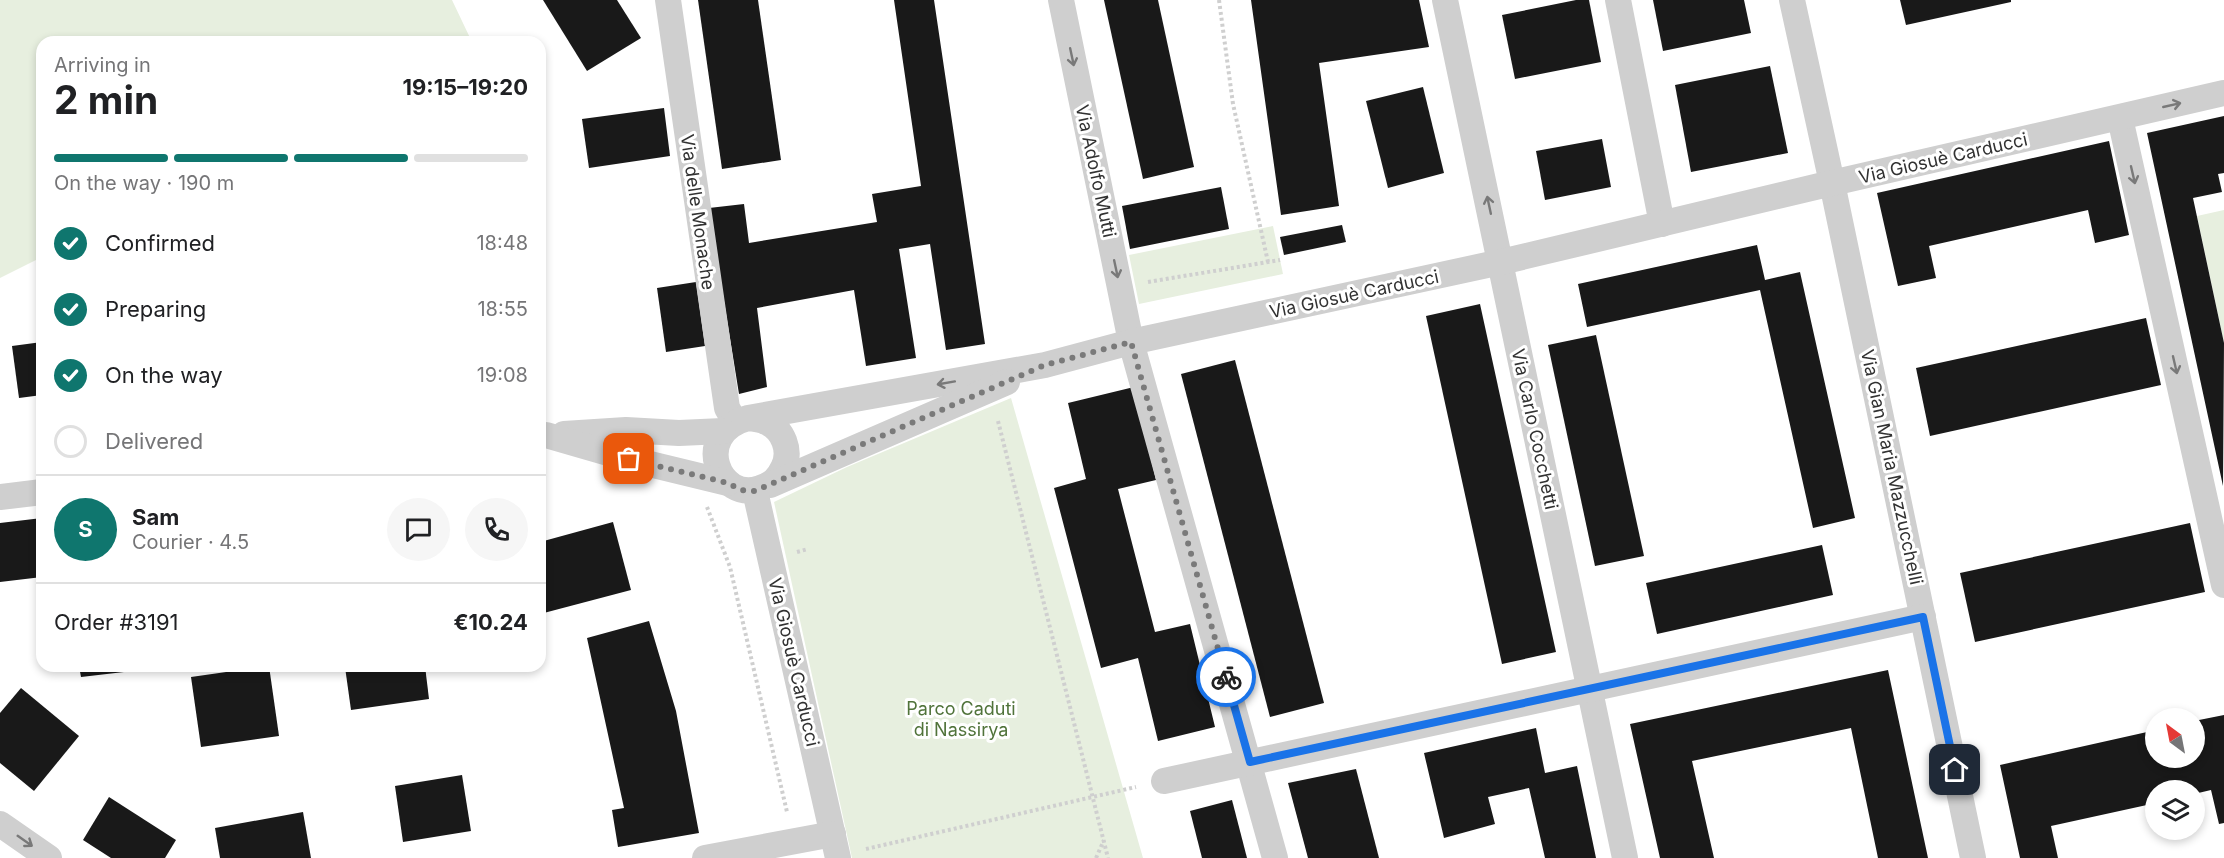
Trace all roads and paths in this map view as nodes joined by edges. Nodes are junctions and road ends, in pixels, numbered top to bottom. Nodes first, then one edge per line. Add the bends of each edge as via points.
1 (668, 0) edge
2 (1060, 0) edge
3 (1219, 0) edge
4 (1445, 0) edge
5 (1618, 0) edge
6 (1791, 0) edge
7 (2224, 93) edge
8 (2120, 118) junction
9 (1832, 183) junction
10 (1662, 224) junction
11 (1280, 260) dead end
12 (1268, 262) junction
13 (1501, 262) junction
14 (1143, 283) dead end
15 (1131, 342) junction
16 (1045, 365) junction
17 (998, 421) dead end
18 (735, 424) junction
19 (546, 435) edge
20 (546, 436) edge
21 (728, 483) junction
22 (762, 488) junction
23 (36, 493) edge
24 (0, 497) edge
25 (704, 500) dead end
26 (2224, 585) edge
27 (1923, 617) junction
28 (1588, 689) junction
29 (1250, 762) junction
30 (1164, 781) joint
31 (1091, 797) junction
32 (788, 816) dead end
33 (0, 824) edge
34 (1104, 840) junction
35 (845, 847) edge
36 (49, 858) edge
37 (705, 858) edge
38 (1096, 858) edge
39 (1108, 858) edge
40 (1275, 858) edge
41 (1625, 858) edge
42 (1973, 858) edge

1 - 18 street, Via delle Monache via 727,408
2 -> 15 street, Via Adolfo Mutti
3 - 12 path via 1233,104
13 -> 4 street, Via Carlo Cocchetti
5 - 10 street
6 - 9 street, Via Gian Maria Mazzucchelli
8 -> 7 street, Via Giosuè Carducci
8 - 9 street, Via Giosuè Carducci
8 -> 26 street
9 - 10 street, Via Giosuè Carducci
9 - 27 street, Via Gian Maria Mazzucchelli
10 - 13 street, Via Giosuè Carducci
11 - 12 path
12 - 14 path
13 - 15 street, Via Giosuè Carducci
13 - 28 street, Via Carlo Cocchetti
15 - 16 street, Via Giosuè Carducci
15 - 29 street, Via Adolfo Mutti
16 -> 18 street, Via Giosuè Carducci
16 - 22 street, Via Giosuè Carducci
17 - 31 path
18 - 19 street, Via Giosuè Carducci via 679,433 627,430
18 - 21 street via 716,445 715,458
18 - 22 street, Via Giosuè Carducci via 764,421 783,437 786,464 779,477
20 - 21 street, Via Giosuè Carducci
21 - 22 street, Via Giosuè Carducci via 741,490
22 - 35 street, Via Giosuè Carducci
23 - 24 street
25 - 32 path via 730,567
27 - 28 street
27 - 42 street, Via Gian Maria Mazzucchelli
28 - 29 street
28 - 41 street, Via Carlo Cocchetti
29 - 30 street
29 - 40 street, Via Adolfo Mutti
30 - 31 path
31 - 34 path
31 - 35 path
33 -> 36 street
34 - 38 path
34 - 39 path
35 - 37 street

